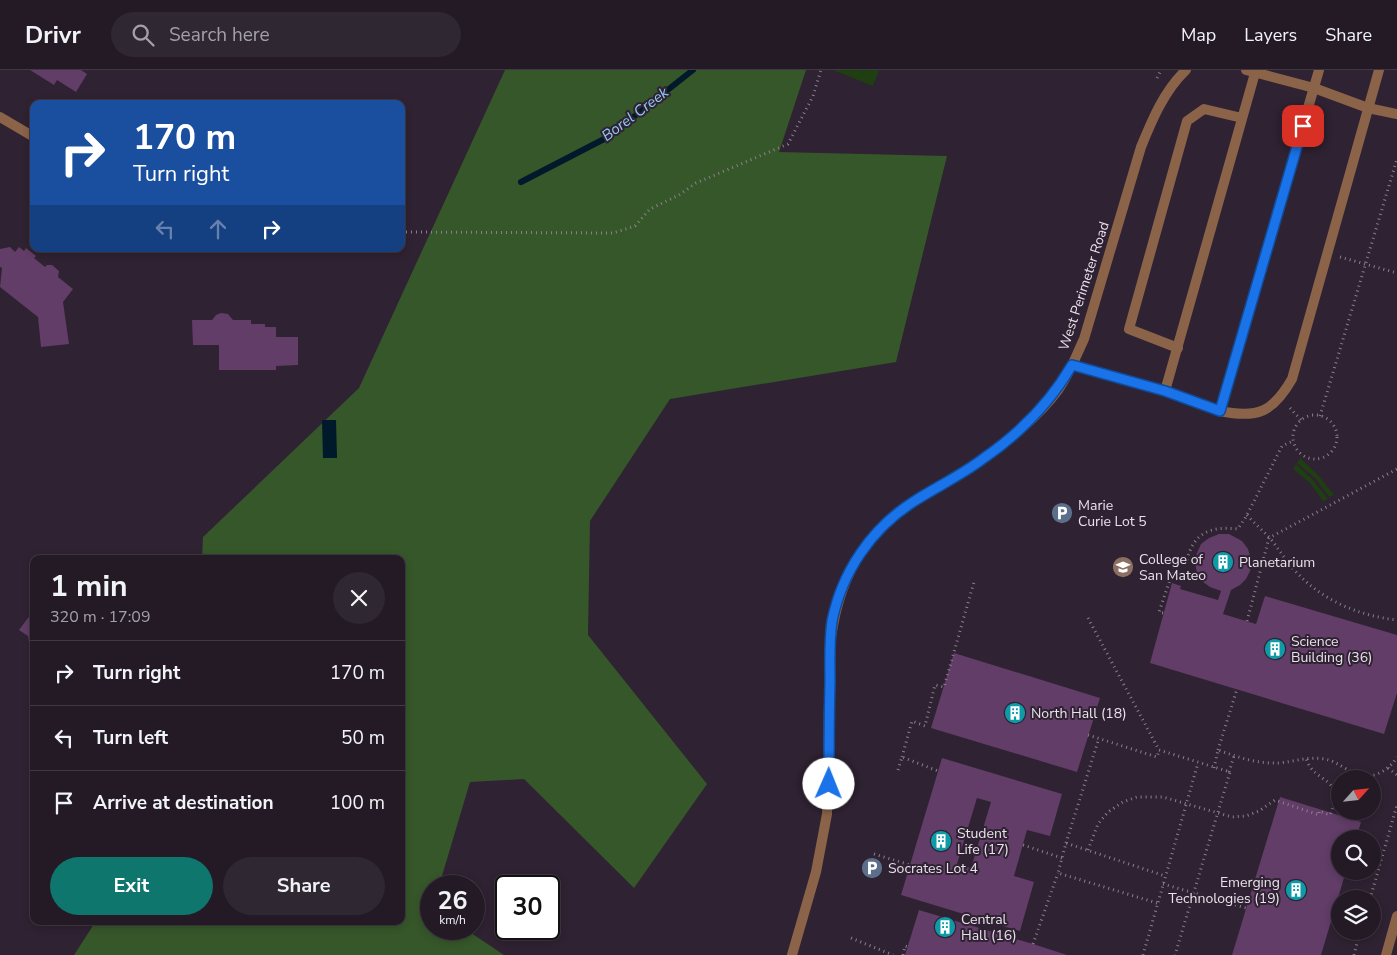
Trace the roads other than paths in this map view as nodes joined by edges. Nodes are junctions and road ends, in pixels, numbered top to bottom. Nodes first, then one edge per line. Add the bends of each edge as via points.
1 (1186, 70) edge
2 (1319, 70) edge
3 (1379, 70) edge
4 (1251, 71) edge
5 (1314, 88) junction
6 (1368, 108) junction
7 (1397, 114) edge
8 (0, 117) edge
9 (1242, 118) junction
10 (30, 134) edge
11 (1178, 348) junction
12 (1072, 365) junction
13 (1165, 391) junction
14 (1220, 411) junction
15 (1397, 916) edge
16 (792, 955) edge
17 (1386, 955) edge

1 - 12 street, West Perimeter Road via 1165,96 1144,139 1084,339
2 - 5 street
3 - 6 street
4 - 5 street
4 - 9 street
5 - 6 street
5 - 14 street
6 - 7 street
6 - 14 street via 1292,379 1281,398 1262,412 1242,416
8 - 10 street
9 - 11 street
9 - 11 street via 1204,109 1187,121 1184,131 1129,330
11 - 13 street
12 - 13 street
12 - 16 street, West Perimeter Road via 1058,390 1011,437 960,474 913,502 878,530 846,577 832,622 829,784 823,843
13 - 14 street
15 - 17 street

